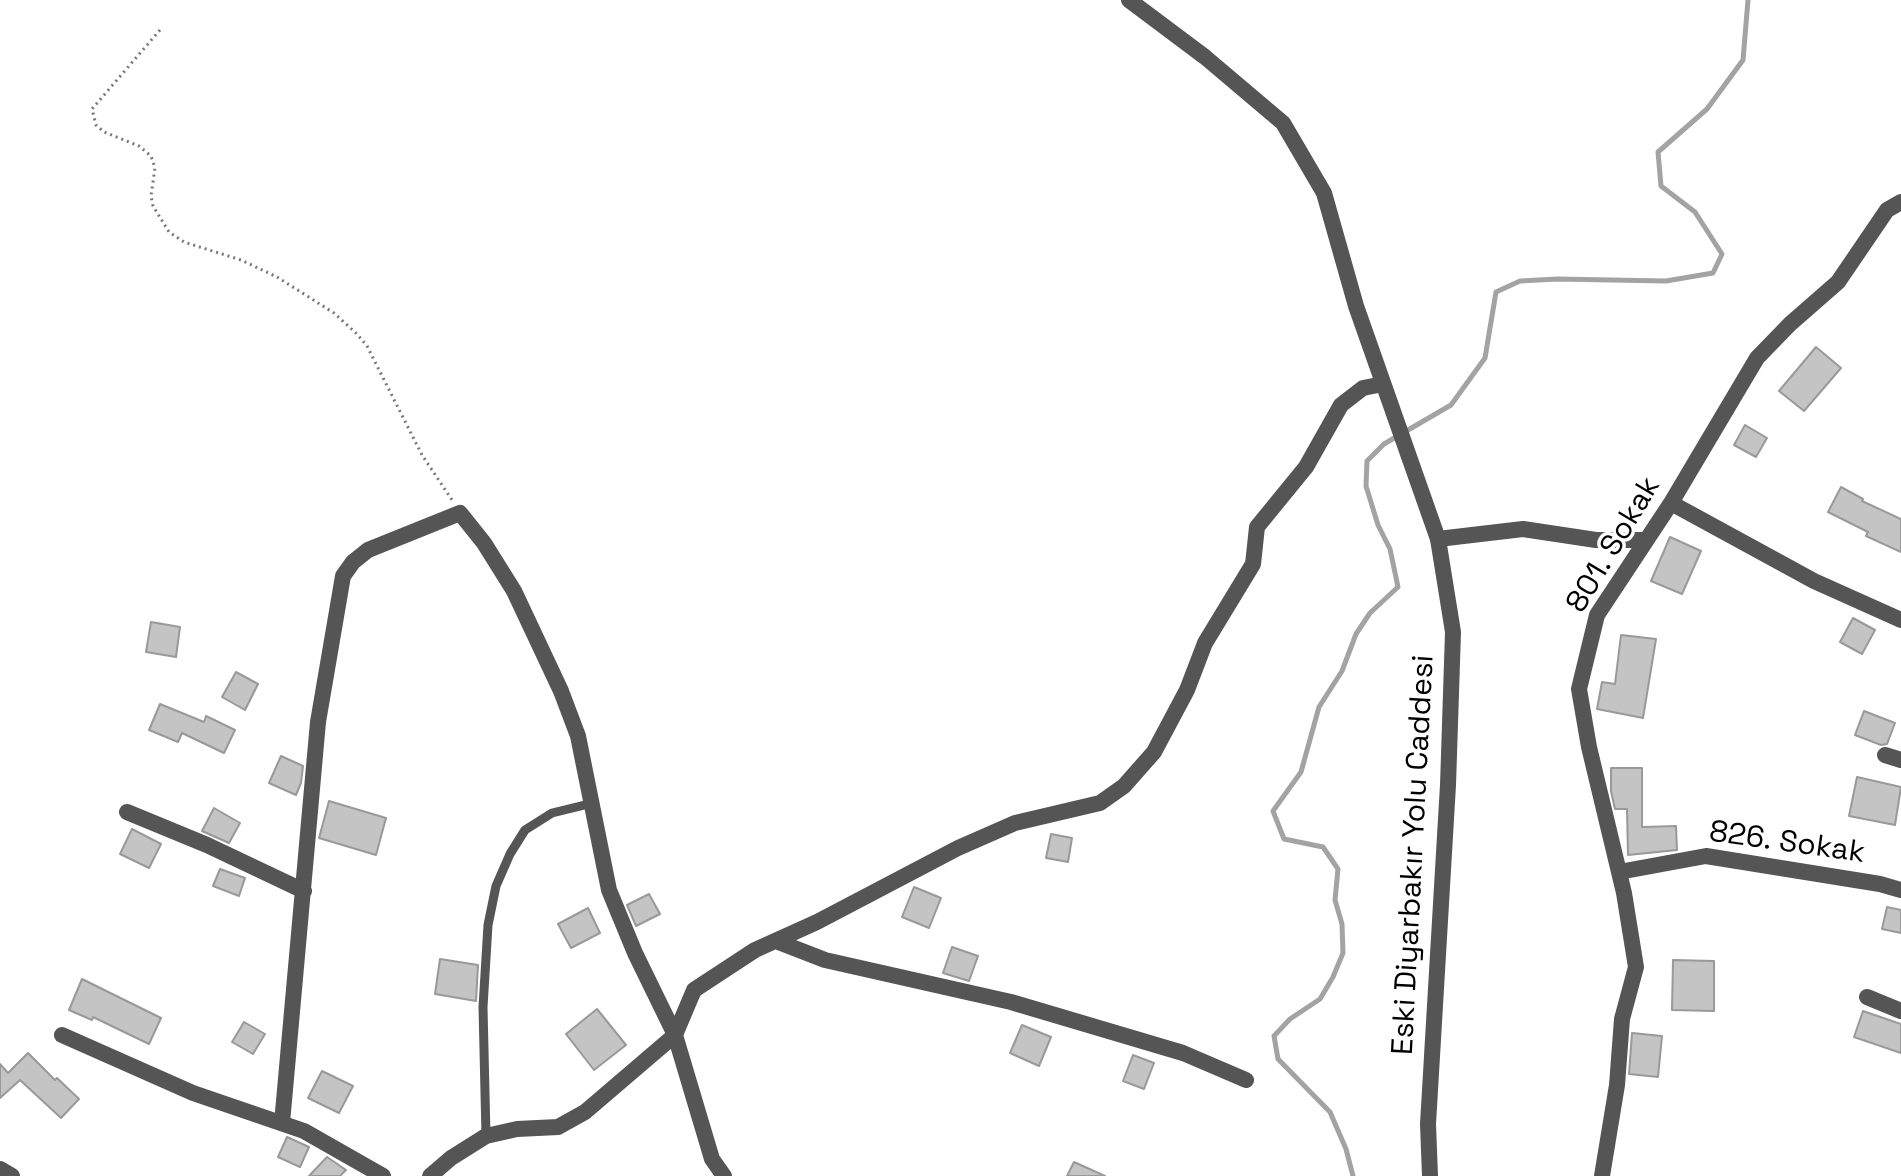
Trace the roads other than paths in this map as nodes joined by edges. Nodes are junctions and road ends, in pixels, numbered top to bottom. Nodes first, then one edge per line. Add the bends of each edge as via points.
1 (1129, 0) edge
2 (1901, 202) edge
3 (1383, 384) junction
4 (1671, 503) junction
5 (1438, 539) junction
6 (1646, 540) junction
7 (1901, 620) edge
8 (593, 803) junction
9 (127, 812) dead end
10 (1619, 872) junction
11 (1901, 890) edge
12 (304, 891) junction
13 (776, 941) junction
14 (1867, 997) dead end
15 (1901, 1011) edge
16 (62, 1035) dead end
17 (675, 1035) junction
18 (1246, 1080) dead end
19 (282, 1123) junction
20 (486, 1136) junction
21 (0, 1169) edge
22 (12, 1176) edge
23 (383, 1176) edge
24 (430, 1176) edge
25 (724, 1176) edge
26 (1430, 1176) edge
27 (1602, 1176) edge

1 - 3 street, Eski Diyarbakır Yolu Caddesi via 1283,123 1324,193
2 - 4 street, 801. Sokak via 1887,210 1838,282 1757,358
3 - 5 street, Eski Diyarbakır Yolu Caddesi
3 - 13 street via 1363,388 1341,405 1306,467 1257,527 1253,564 1205,643 1154,752 1124,786 1100,803 1001,829
4 - 6 street, 801. Sokak
4 - 7 street via 1814,581
5 - 6 street via 1523,529 1596,540
5 - 26 street, Eski Diyarbakır Yolu Caddesi via 1453,632 1428,1124
6 - 10 street, 801. Sokak via 1597,615 1579,689
8 - 12 street via 578,736 542,647 498,564 460,513 368,550 343,576 318,722
8 - 17 street via 609,890
8 - 20 lane via 552,813 525,830 496,886 483,1007
9 - 12 street
10 - 11 street, 826. Sokak via 1706,856
10 - 27 street, 801. Sokak via 1636,967 1622,1019
12 - 19 street
13 - 17 street via 694,990
13 - 18 street via 825,960 1011,1002 1183,1053
14 - 15 street
16 - 19 street via 193,1093
17 - 20 street via 585,1112 558,1127
17 - 25 street via 712,1159
19 - 23 street
20 - 24 street
21 - 22 street

